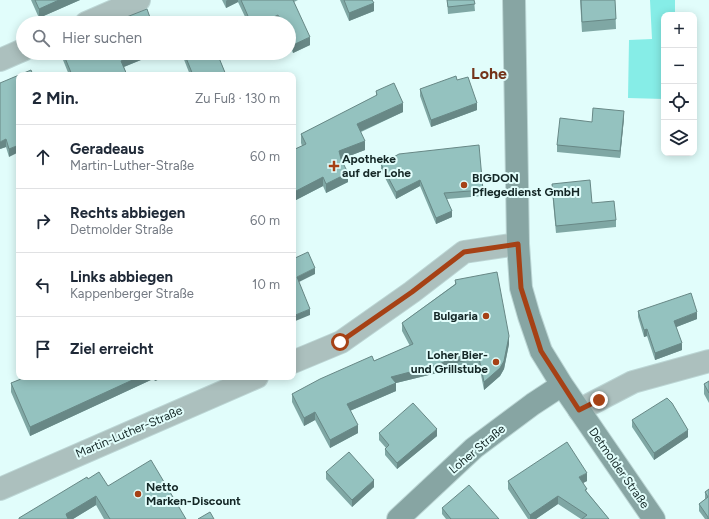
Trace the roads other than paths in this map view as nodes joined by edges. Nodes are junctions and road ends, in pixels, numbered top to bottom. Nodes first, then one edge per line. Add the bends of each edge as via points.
1 (140, 0) edge
2 (514, 0) edge
3 (102, 16) edge
4 (16, 53) edge
5 (0, 60) edge
6 (518, 244) junction
7 (296, 361) edge
8 (709, 361) edge
9 (250, 380) edge
10 (562, 386) junction
11 (579, 410) junction
12 (0, 489) edge
13 (398, 519) edge
14 (654, 519) edge

1 - 3 street
2 - 6 main road, Detmolder Straße
4 - 5 street
6 - 7 street via 464,252 406,297 340,342
6 - 10 main road, Detmolder Straße via 521,288 528,316 541,351
8 - 11 street via 633,382
9 - 12 street, Martin-Luther-Straße
10 - 11 main road, Detmolder Straße
10 - 13 main road, Loher Straße via 474,448
11 - 14 main road, Detmolder Straße

